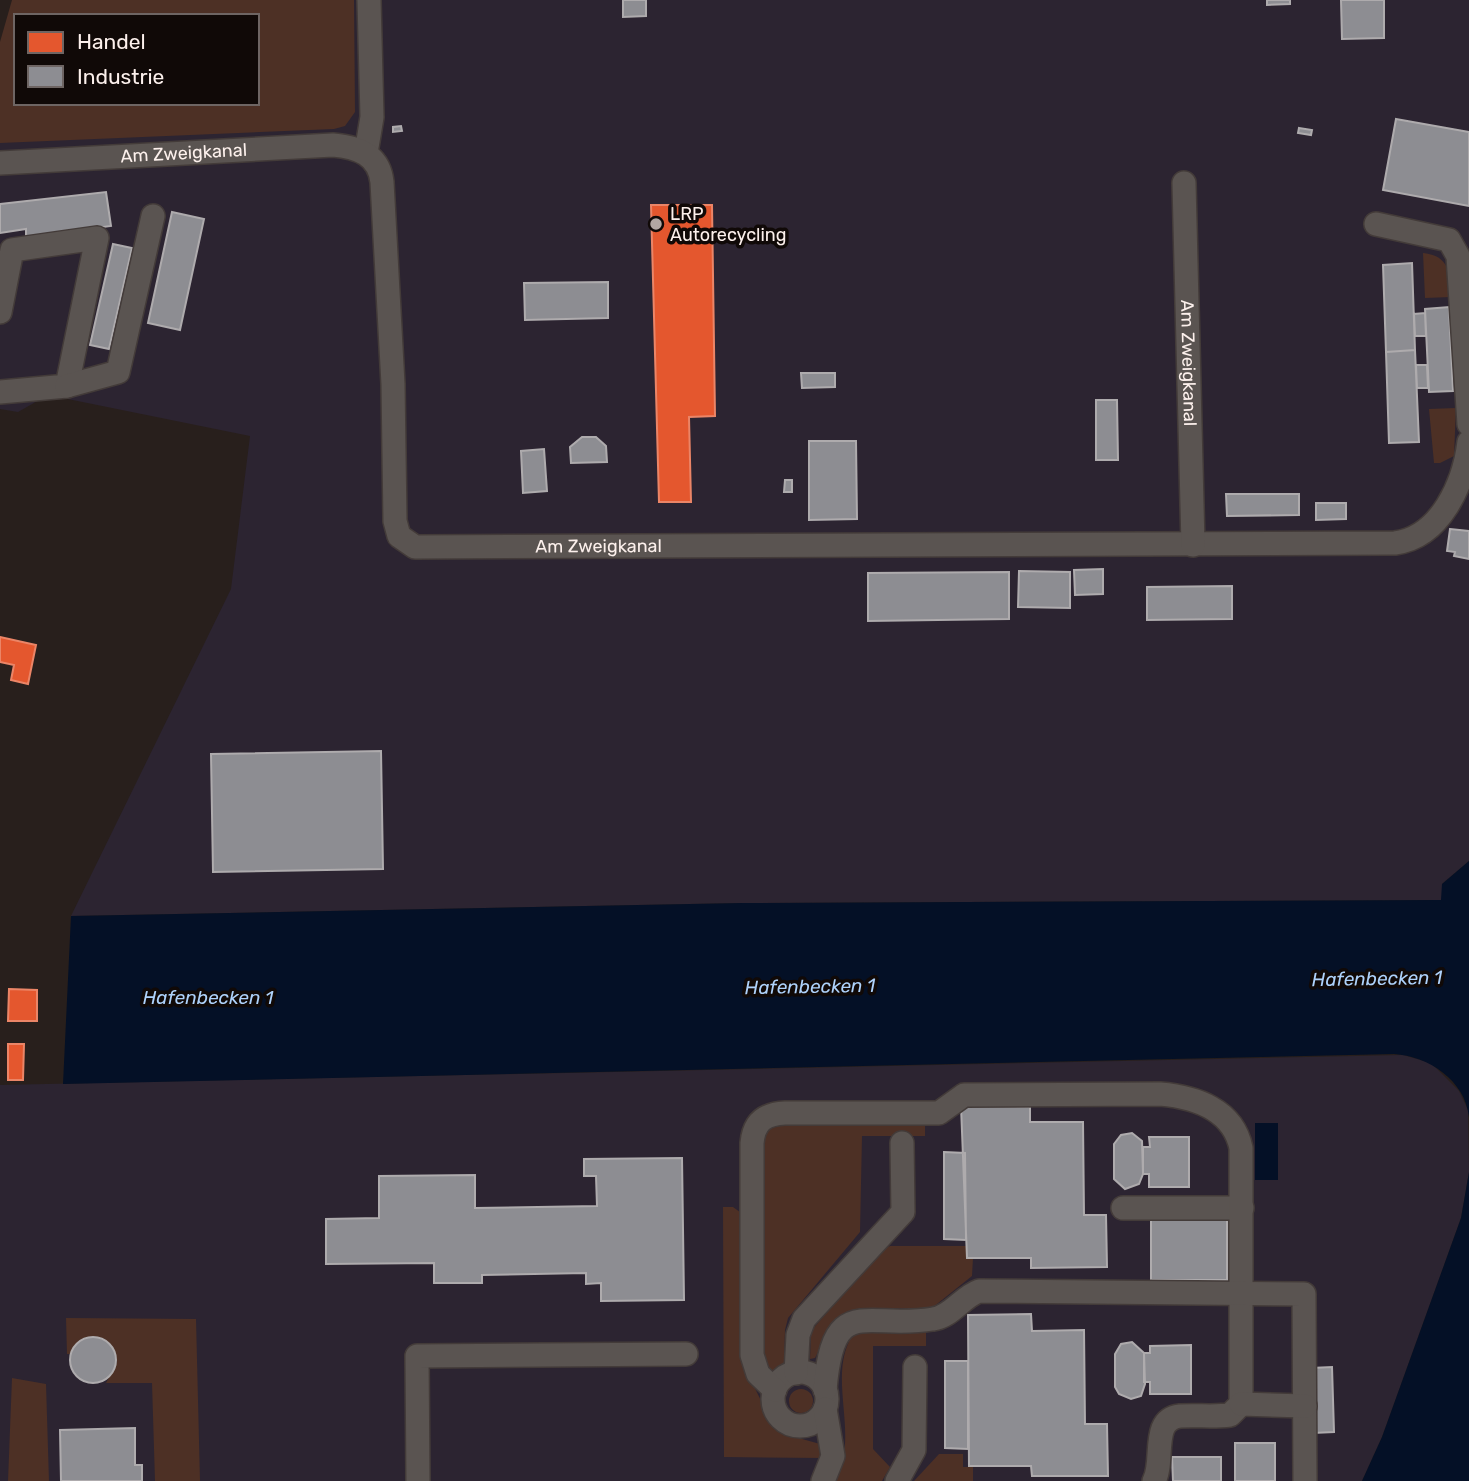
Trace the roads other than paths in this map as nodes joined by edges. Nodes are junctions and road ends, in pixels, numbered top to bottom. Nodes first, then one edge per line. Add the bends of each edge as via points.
1 (369, 0) edge
2 (366, 153) junction
3 (0, 163) edge
4 (1184, 183) dead end
5 (153, 216) dead end
6 (1376, 224) dead end
7 (0, 312) edge
8 (67, 386) junction
9 (0, 392) edge
10 (1469, 424) edge
11 (1469, 442) edge
12 (1193, 545) junction
13 (902, 1143) dead end
14 (1123, 1208) dead end
15 (1242, 1208) junction
16 (1242, 1294) junction
17 (686, 1354) dead end
18 (915, 1367) dead end
19 (796, 1373) junction
20 (775, 1390) junction
21 (825, 1399) junction
22 (1241, 1404) junction
23 (1305, 1406) junction
24 (418, 1481) edge
25 (823, 1481) edge
26 (897, 1481) edge
27 (1154, 1481) edge
28 (1305, 1481) edge

1 - 2 street via 372,117
2 - 3 street, Am Zweigkanal via 333,145
2 - 12 street, Am Zweigkanal via 378,165 382,182 395,521 399,536 409,545
4 - 12 street, Am Zweigkanal
5 - 8 street via 118,372
6 - 10 street via 1449,240 1454,246
7 - 8 street via 12,250 97,238
8 - 9 street
11 - 12 street, Am Zweigkanal via 1455,494 1424,531 1406,541
13 - 19 street via 903,1212 804,1319 798,1335
14 - 15 street
15 - 16 street
15 - 20 street via 1242,1154 1236,1130 1217,1111 1179,1096 964,1095 939,1112 769,1114 757,1124 752,1139 752,1355 758,1374
16 - 21 street via 979,1291 935,1319 862,1319 848,1323 831,1349
16 - 22 street
16 - 23 street via 1304,1294
17 - 24 street via 417,1356
18 - 26 street via 914,1450
19 - 20 street via 785,1377
19 - 21 street via 814,1376
20 - 21 street via 776,1411 792,1424 813,1422
21 - 25 street via 833,1456
22 - 23 street
22 - 27 street via 1230,1415 1180,1416 1166,1422
23 - 28 street

